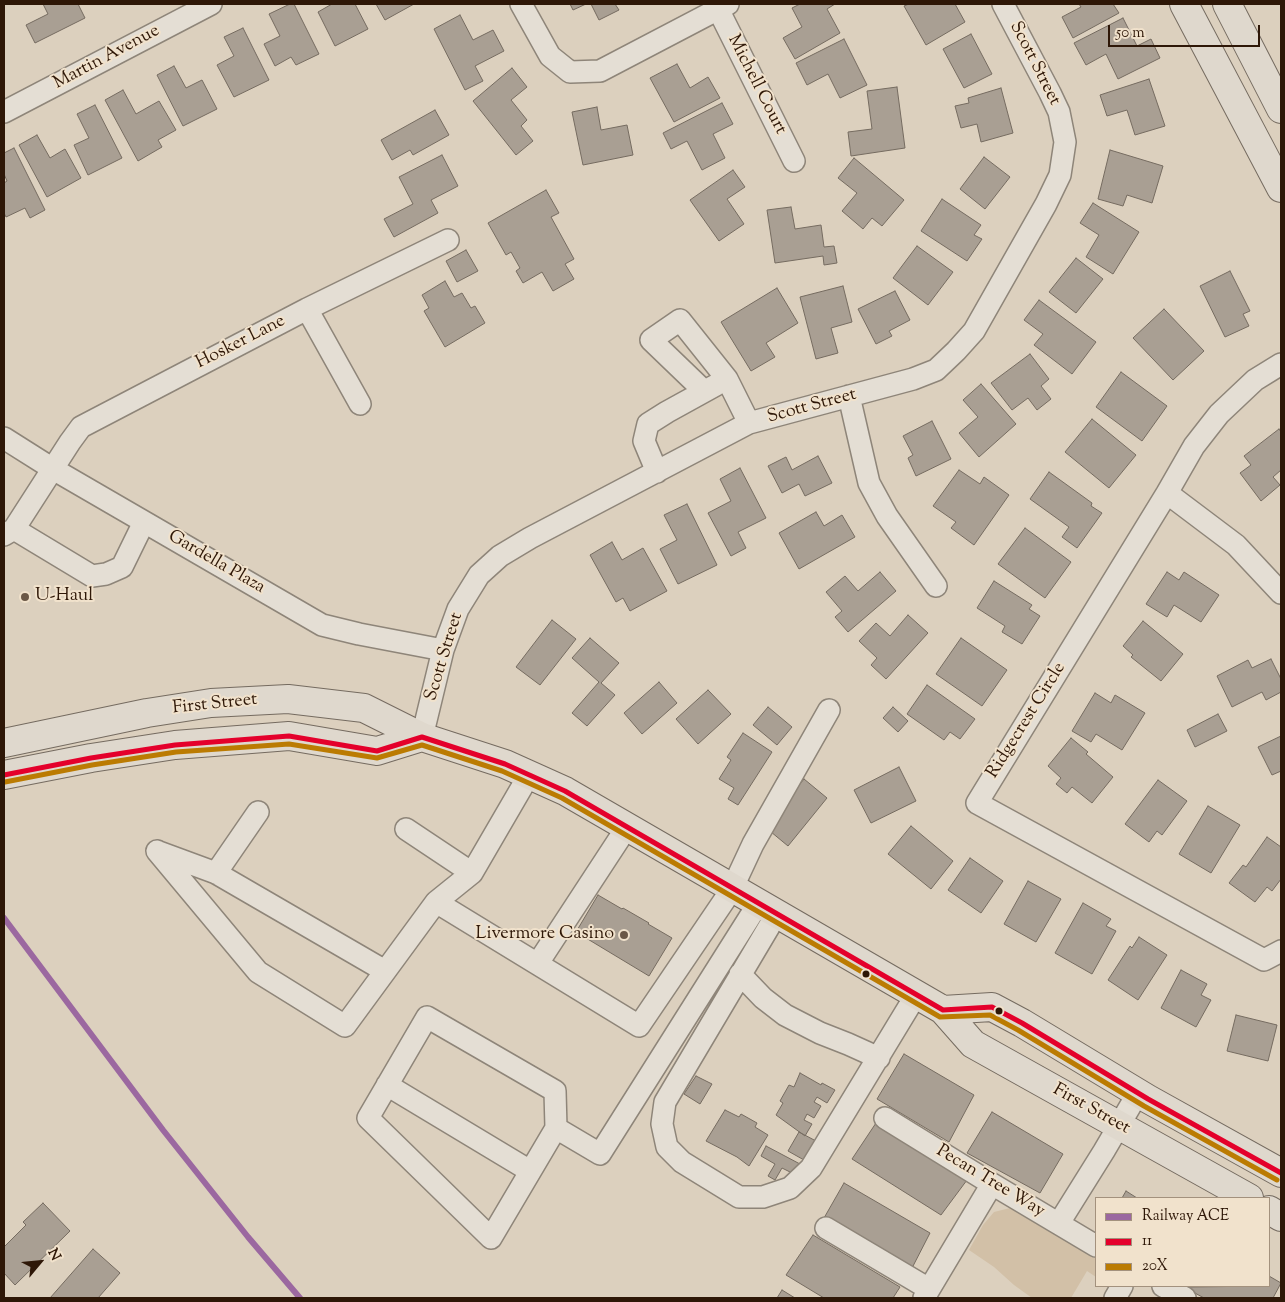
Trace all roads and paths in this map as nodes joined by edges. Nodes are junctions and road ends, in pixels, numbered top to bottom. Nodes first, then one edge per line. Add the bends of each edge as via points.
1 (211, 4) edge
2 (521, 4) edge
3 (1002, 4) edge
4 (1184, 4) edge
5 (1227, 4) edge
6 (723, 6) edge
7 (6, 107) edge
8 (1281, 110) edge
9 (794, 161) dead end
10 (1281, 188) edge
11 (448, 240) dead end
12 (307, 309) junction
13 (1281, 364) edge
14 (727, 379) junction
15 (704, 391) junction
16 (849, 396) junction
17 (360, 404) dead end
18 (749, 423) junction
19 (4, 438) edge
20 (54, 469) junction
21 (657, 472) junction
22 (1167, 493) junction
23 (144, 522) junction
24 (9, 532) edge
25 (936, 586) dead end
26 (1281, 593) edge
27 (443, 650) junction
28 (829, 710) dead end
29 (422, 737) junction
30 (4, 743) edge
31 (6, 775) edge
32 (529, 775) junction
33 (258, 812) dead end
34 (627, 827) junction
35 (406, 830) dead end
36 (472, 872) junction
37 (216, 873) junction
38 (732, 889) junction
39 (436, 902) junction
40 (767, 909) junction
41 (1281, 951) edge
42 (538, 963) junction
43 (385, 971) junction
44 (740, 974) junction
45 (916, 995) junction
46 (943, 1010) junction
47 (879, 1058) junction
48 (388, 1085) junction
49 (1138, 1093) junction
50 (885, 1118) dead end
51 (1120, 1126) junction
52 (556, 1128) junction
53 (530, 1171) junction
54 (1281, 1173) edge
55 (992, 1184) junction
56 (1246, 1197) edge
57 (1270, 1211) edge
58 (1281, 1217) edge
59 (1059, 1223) junction
60 (826, 1228) dead end
61 (1095, 1245) edge
62 (1121, 1287) edge
63 (1165, 1287) edge
64 (927, 1294) edge
65 (1115, 1298) edge
66 (1185, 1298) edge

1 - 7 street, Martin Avenue
2 - 6 street via 550,56 570,72 600,71
3 - 16 street, Scott Street via 1059,112 1065,142 1060,175 974,330 956,351 936,370
4 - 10 main road
5 - 8 main road
6 - 9 street, Michell Court
11 - 12 street, Hosker Lane
12 - 17 street
12 - 20 street, Hosker Lane via 81,426
13 - 22 street, Ridgecrest Circle via 1256,380 1218,414 1194,446
14 - 15 street
14 - 15 street via 680,320 651,340
14 - 18 street
15 - 21 street via 648,424 644,442
16 - 18 street, Scott Street
16 - 25 street via 869,483 887,516
18 - 21 street, Scott Street
19 - 20 street, Gardella Plaza
20 - 23 street, Gardella Plaza
20 - 24 street, Hosker Lane
21 - 27 street, Scott Street via 500,556 479,575 458,609
22 - 26 street via 1236,545
22 - 41 street, Ridgecrest Circle via 977,803 1264,960
23 - 24 street via 122,567 92,576
23 - 27 street, Gardella Plaza via 322,625
27 - 29 street, Scott Street
28 - 38 street via 753,844
29 - 30 main road, First Street via 364,708 288,699 211,703
29 - 31 main road, First Street via 378,751 289,736 175,745
29 - 32 main road, First Street
32 - 34 main road, First Street via 565,791
32 - 36 street
33 - 37 street
34 - 38 main road, First Street
34 - 42 street
35 - 36 street
36 - 39 street
37 - 43 street
37 - 43 street via 157,851 258,972 345,1026
38 - 40 main road, First Street
38 - 42 street via 639,1026
39 - 42 street
39 - 43 street
40 - 44 street
40 - 45 main road, First Street
40 - 52 street via 600,1154
44 - 47 street via 785,1015
44 - 47 street via 664,1102 662,1124 667,1147 682,1162 739,1197 764,1197 790,1188 811,1168
45 - 46 main road, First Street
45 - 47 street
46 - 49 main road via 992,1007
46 - 51 main road, First Street via 973,1044
48 - 52 street via 427,1017 556,1091
48 - 53 street
48 - 53 street via 368,1118 491,1238
49 - 51 street
49 - 54 main road
50 - 55 street, Pecan Tree Way
51 - 56 main road, First Street
51 - 59 street
52 - 53 street
55 - 59 street, Pecan Tree Way
55 - 64 street
57 - 58 main road
59 - 61 street, Pecan Tree Way
60 - 64 street
62 - 65 street
63 - 66 street

